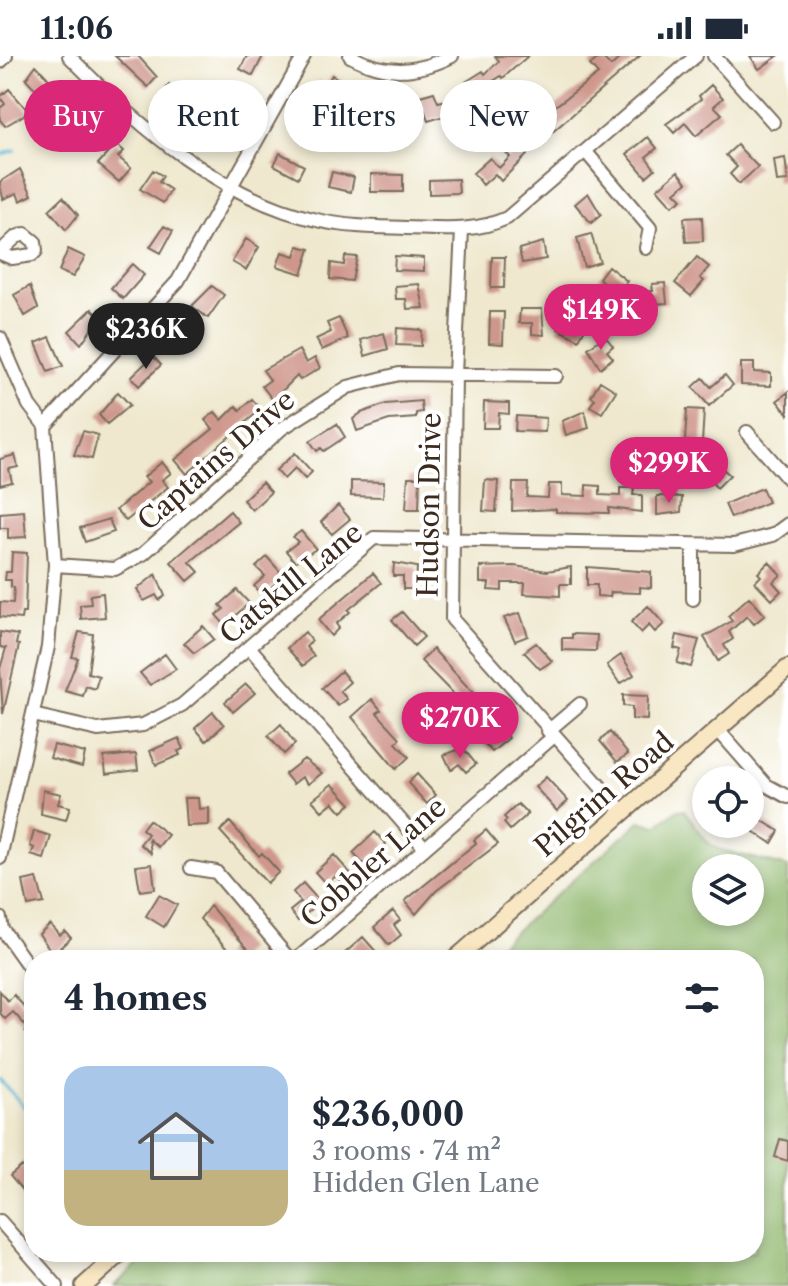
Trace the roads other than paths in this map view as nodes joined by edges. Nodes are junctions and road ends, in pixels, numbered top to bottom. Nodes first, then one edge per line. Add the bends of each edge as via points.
1 (6, 56) edge
2 (69, 56) edge
3 (304, 56) edge
4 (350, 56) edge
5 (452, 56) edge
6 (696, 56) edge
7 (714, 56) edge
8 (0, 62) edge
9 (773, 122) dead end
10 (586, 152) junction
11 (230, 185) junction
12 (462, 230) junction
13 (646, 248) dead end
14 (0, 338) edge
15 (455, 374) junction
16 (556, 376) dead end
17 (45, 426) junction
18 (747, 432) dead end
19 (788, 479) edge
20 (788, 524) edge
21 (452, 539) junction
22 (693, 546) junction
23 (55, 565) junction
24 (693, 599) dead end
25 (249, 647) junction
26 (788, 668) edge
27 (580, 704) dead end
28 (33, 715) junction
29 (718, 730) junction
30 (551, 734) junction
31 (788, 797) edge
32 (623, 812) junction
33 (425, 848) junction
34 (0, 858) edge
35 (191, 868) dead end
36 (0, 918) edge
37 (284, 950) edge
38 (305, 950) edge
39 (465, 950) edge
40 (24, 960) edge
41 (0, 1221) edge
42 (24, 1248) edge
43 (36, 1262) edge
44 (111, 1262) edge
45 (57, 1286) edge
46 (84, 1286) edge

1 - 8 street
2 - 11 street via 124,112
3 - 11 street
4 - 5 street via 376,70 426,68
6 - 10 street
7 - 9 street
10 - 12 street via 507,218
10 - 13 street via 650,228
11 - 12 street via 320,221
11 - 17 street via 178,281
12 - 15 street, Hudson Drive
14 - 17 street via 29,405
15 - 16 street, Captains Drive
15 - 21 street, Hudson Drive
15 - 23 street, Captains Drive via 399,374 348,387 281,429 143,554 115,569
17 - 23 street
18 - 19 street
20 - 22 street, Catskill Lane via 773,535 734,545
21 - 22 street, Catskill Lane
21 - 25 street, Catskill Lane via 374,538
21 - 30 street, Hudson Drive via 452,619
22 - 24 street
23 - 28 street via 48,647
25 - 28 street, Catskill Lane via 182,705 143,725 98,730
25 - 33 street
26 - 29 street, Pilgrim Road
27 - 30 street, Cobbler Lane
28 - 34 street
29 - 31 street via 766,785
29 - 32 street, Pilgrim Road
30 - 32 street, Hudson Drive
30 - 33 street, Cobbler Lane
32 - 39 street, Pilgrim Road
33 - 38 street, Cobbler Lane
35 - 37 street via 216,872
36 - 40 street
41 - 42 street
43 - 45 street
44 - 46 street

